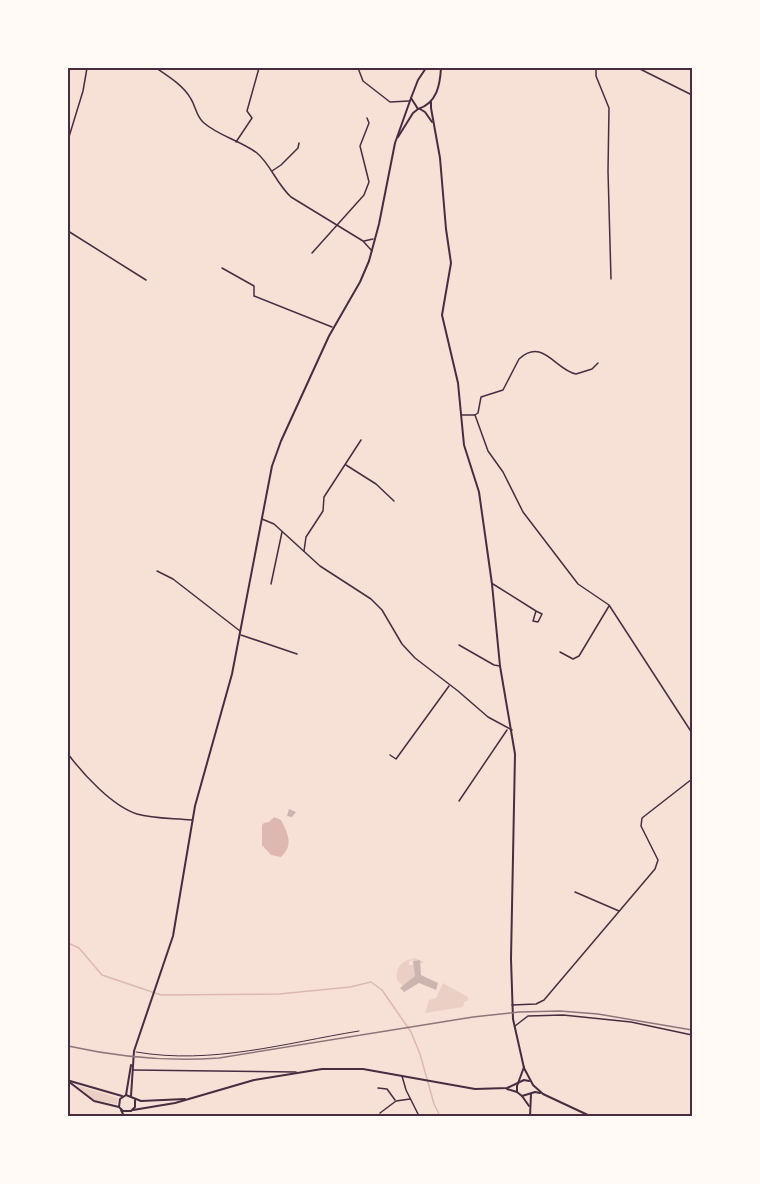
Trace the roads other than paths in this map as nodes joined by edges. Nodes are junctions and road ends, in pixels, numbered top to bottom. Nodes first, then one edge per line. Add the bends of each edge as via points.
1 (87, 68) edge
2 (156, 68) edge
3 (259, 68) edge
4 (358, 68) edge
5 (426, 68) edge
6 (441, 68) edge
7 (596, 68) edge
8 (638, 68) edge
9 (693, 95) edge
10 (410, 100) junction
11 (431, 102) junction
12 (419, 109) junction
13 (367, 118) dead end
14 (433, 124) junction
15 (69, 132) edge
16 (68, 140) edge
17 (236, 142) junction
18 (395, 142) junction
19 (298, 143) dead end
20 (271, 171) junction
21 (338, 225) junction
22 (68, 231) edge
23 (376, 238) junction
24 (363, 241) junction
25 (372, 252) junction
26 (312, 254) dead end
27 (222, 268) dead end
28 (610, 279) dead end
29 (146, 280) dead end
30 (333, 327) junction
31 (598, 363) dead end
32 (462, 415) junction
33 (475, 415) junction
34 (361, 440) dead end
35 (346, 464) junction
36 (394, 501) dead end
37 (261, 519) junction
38 (282, 531) junction
39 (304, 552) junction
40 (157, 570) dead end
41 (271, 584) dead end
42 (492, 584) junction
43 (609, 605) junction
44 (536, 611) dead end
45 (240, 633) junction
46 (459, 645) dead end
47 (560, 652) dead end
48 (297, 654) dead end
49 (500, 666) junction
50 (450, 685) junction
51 (508, 729) junction
52 (512, 730) junction
53 (693, 733) edge
54 (68, 754) edge
55 (390, 755) dead end
56 (693, 779) edge
57 (459, 801) dead end
58 (193, 820) junction
59 (575, 892) dead end
60 (619, 911) junction
61 (512, 1007) junction
62 (515, 1027) junction
63 (359, 1031) dead end
64 (693, 1035) edge
65 (134, 1051) junction
66 (133, 1060) junction
67 (524, 1067) junction
68 (132, 1070) junction
69 (254, 1071) junction
70 (297, 1072) junction
71 (402, 1075) junction
72 (68, 1080) edge
73 (254, 1080) junction
74 (519, 1082) junction
75 (532, 1084) junction
76 (378, 1088) dead end
77 (498, 1089) junction
78 (518, 1092) junction
79 (531, 1094) junction
80 (543, 1094) junction
81 (124, 1096) junction
82 (131, 1096) junction
83 (522, 1096) junction
84 (190, 1098) junction
85 (135, 1099) junction
86 (410, 1099) junction
87 (396, 1101) junction
88 (529, 1106) junction
89 (120, 1108) junction
90 (132, 1111) junction
91 (380, 1113) dead end
92 (124, 1116) edge
93 (129, 1116) edge
94 (419, 1116) edge
95 (530, 1116) edge
96 (590, 1116) edge

1 - 15 street
2 - 17 street via 188,95 203,122
3 - 17 street via 247,111 252,118
4 - 10 street via 363,81 390,102
5 - 10 main road
6 - 11 main road
7 - 28 street via 609,108
8 - 9 street
10 - 12 main road
10 - 18 main road
11 - 12 main road
11 - 14 main road
12 - 14 main road
12 - 18 main road via 408,119
13 - 21 street via 369,123 360,146 369,182 364,195
14 - 32 main road via 451,263 442,315
15 - 16 street
17 - 20 street via 255,152
18 - 23 main road
19 - 20 street via 298,148
20 - 21 street via 291,197
21 - 24 street
21 - 26 street
22 - 29 street
23 - 24 street
23 - 25 main road
24 - 25 street
25 - 30 main road via 360,282
27 - 30 street via 255,286 254,296
30 - 37 main road via 280,441
31 - 33 street via 576,374 569,373 543,352 524,355 503,390 481,397
32 - 33 street
32 - 42 main road via 465,445 479,492
33 - 43 street via 488,451 522,512 578,584
34 - 35 street
35 - 36 street
35 - 39 street via 324,497 323,511 306,537
37 - 38 street
37 - 45 main road
38 - 39 street
38 - 41 street
39 - 50 street via 378,605 408,651
40 - 45 street
42 - 44 street
42 - 49 main road
43 - 47 street via 579,656 573,659
43 - 53 street
45 - 48 street
45 - 58 main road
46 - 49 street
49 - 52 main road
50 - 51 street
50 - 55 street via 396,759
51 - 52 street
51 - 57 street
52 - 61 main road via 516,754
54 - 58 street via 96,785 129,811
56 - 60 street via 642,818 641,826 656,853 657,865
58 - 65 main road via 173,936
59 - 60 street
60 - 61 street via 544,1000
61 - 62 main road
62 - 64 street via 528,1017 563,1015 631,1022
62 - 67 main road
63 - 65 lane via 222,1055
65 - 66 main road
66 - 68 main road
66 - 81 main road
67 - 74 main road
67 - 75 main road
68 - 69 street
68 - 82 main road
69 - 70 street
69 - 73 street
70 - 71 main road via 344,1068
70 - 73 main road
71 - 77 main road via 467,1088
71 - 86 street
72 - 81 main road
72 - 89 main road via 90,1100
73 - 84 main road
74 - 75 main road via 528,1080
74 - 77 main road
74 - 78 main road
75 - 79 main road
75 - 80 main road
76 - 87 street via 387,1089
77 - 78 main road
78 - 83 main road
79 - 80 main road
79 - 83 main road
79 - 88 main road
80 - 96 main road
81 - 82 main road
81 - 89 main road via 118,1103
82 - 85 main road
83 - 88 main road
84 - 85 main road via 147,1102
84 - 90 main road
85 - 90 main road
86 - 87 street
86 - 94 street
87 - 91 street
88 - 95 main road
89 - 90 main road
89 - 92 main road
90 - 93 main road

